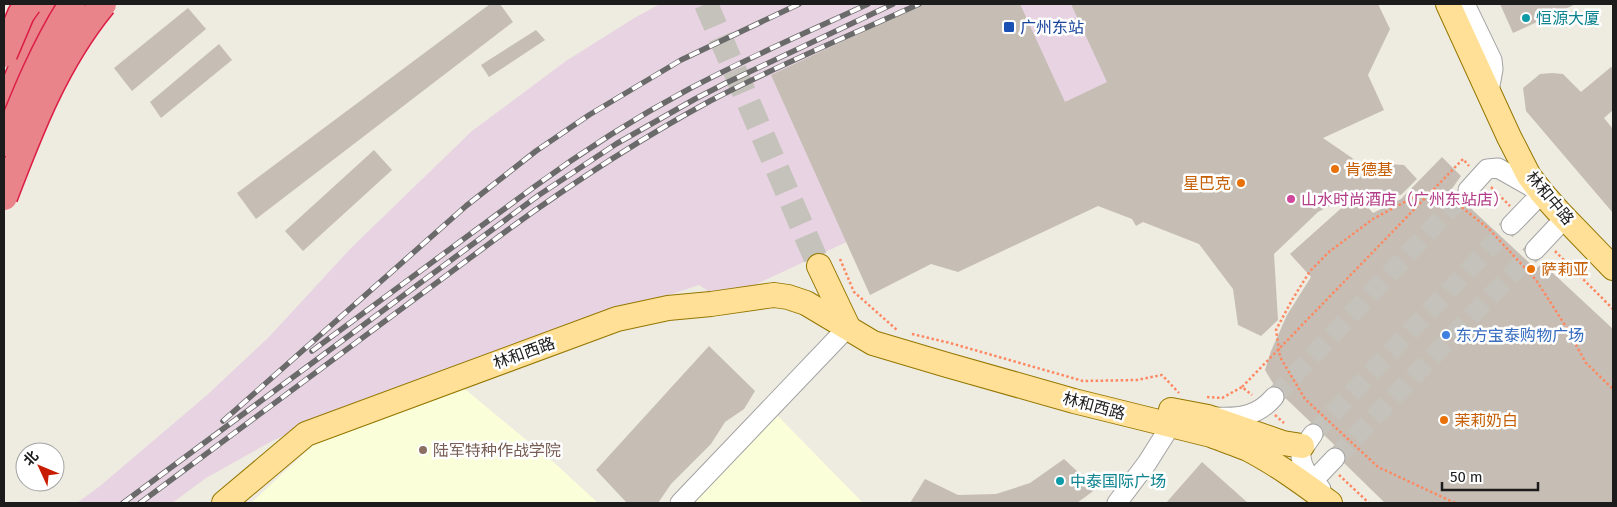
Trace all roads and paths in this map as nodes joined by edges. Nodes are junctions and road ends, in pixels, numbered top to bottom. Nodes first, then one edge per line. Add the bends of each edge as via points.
1 (11, 4) edge
2 (26, 4) edge
3 (53, 4) edge
4 (72, 4) edge
5 (82, 4) edge
6 (103, 4) edge
7 (109, 4) edge
8 (1448, 4) edge
9 (1465, 4) edge
10 (64, 33) junction
11 (4, 46) edge
12 (4, 54) edge
13 (1489, 91) junction
14 (33, 98) junction
15 (4, 109) edge
16 (4, 126) edge
17 (4, 148) edge
18 (4, 181) edge
19 (1474, 183) junction
20 (1542, 193) junction
21 (1428, 196) junction
22 (4, 197) edge
23 (1565, 218) junction
24 (1516, 220) joint
25 (1539, 245) joint
26 (830, 262) joint
27 (1613, 268) edge
28 (1613, 309) edge
29 (848, 327) junction
30 (897, 331) dead end
31 (906, 333) dead end
32 (1279, 348) junction
33 (1137, 380) dead end
34 (1242, 387) dead end
35 (1613, 389) edge
36 (1208, 417) junction
37 (1171, 425) junction
38 (1256, 433) junction
39 (1308, 440) joint
40 (1335, 458) tunnel mouth
41 (1275, 465) junction
42 (1313, 481) junction
43 (224, 503) edge
44 (680, 503) edge
45 (1118, 503) edge
46 (1332, 503) edge
47 (1454, 503) edge

1 - 11 main road
2 - 12 highway, bridge
2 - 15 highway, bridge
3 - 15 highway
4 - 17 highway, bridge via 38,65
5 - 10 highway
6 - 22 highway, bridge via 55,76
7 - 10 highway
8 - 13 main road, 林和中路
9 - 13 street via 1492,60
10 - 14 highway
13 - 20 main road, 林和中路 via 1518,155
14 - 16 highway
14 - 18 street
19 - 20 street via 1487,169 1498,168
19 - 21 path via 1463,159
19 - 24 path
20 - 23 main road, 林和中路
20 - 24 street
21 - 32 path
21 - 32 path via 1414,197 1373,219 1322,258 1310,271 1276,330
21 - 35 path via 1445,194 1489,229 1536,280 1586,364
23 - 25 street
23 - 27 main road, 林和中路
25 - 28 path
26 - 29 main road
26 - 30 path via 854,292
29 - 36 main road, 林和西路 via 881,331 1112,396
29 - 37 main road, 林和西路 via 873,343
29 - 43 main road, 林和西路 via 806,303 774,296 668,308 617,319 306,434
29 - 44 street
31 - 33 path via 1083,380
32 - 34 path
32 - 47 path via 1280,357 1305,399 1378,467
36 - 38 main road, 林和西路
36 - 38 street via 1246,416 1270,402 1255,424
37 - 41 main road, 林和西路 via 1246,448
37 - 45 street
38 - 39 main road, 林和西路 via 1282,443
38 - 41 street
39 - 42 street via 1300,452 1306,474
40 - 42 street
41 - 46 main road, 林和西路
42 - 46 street

